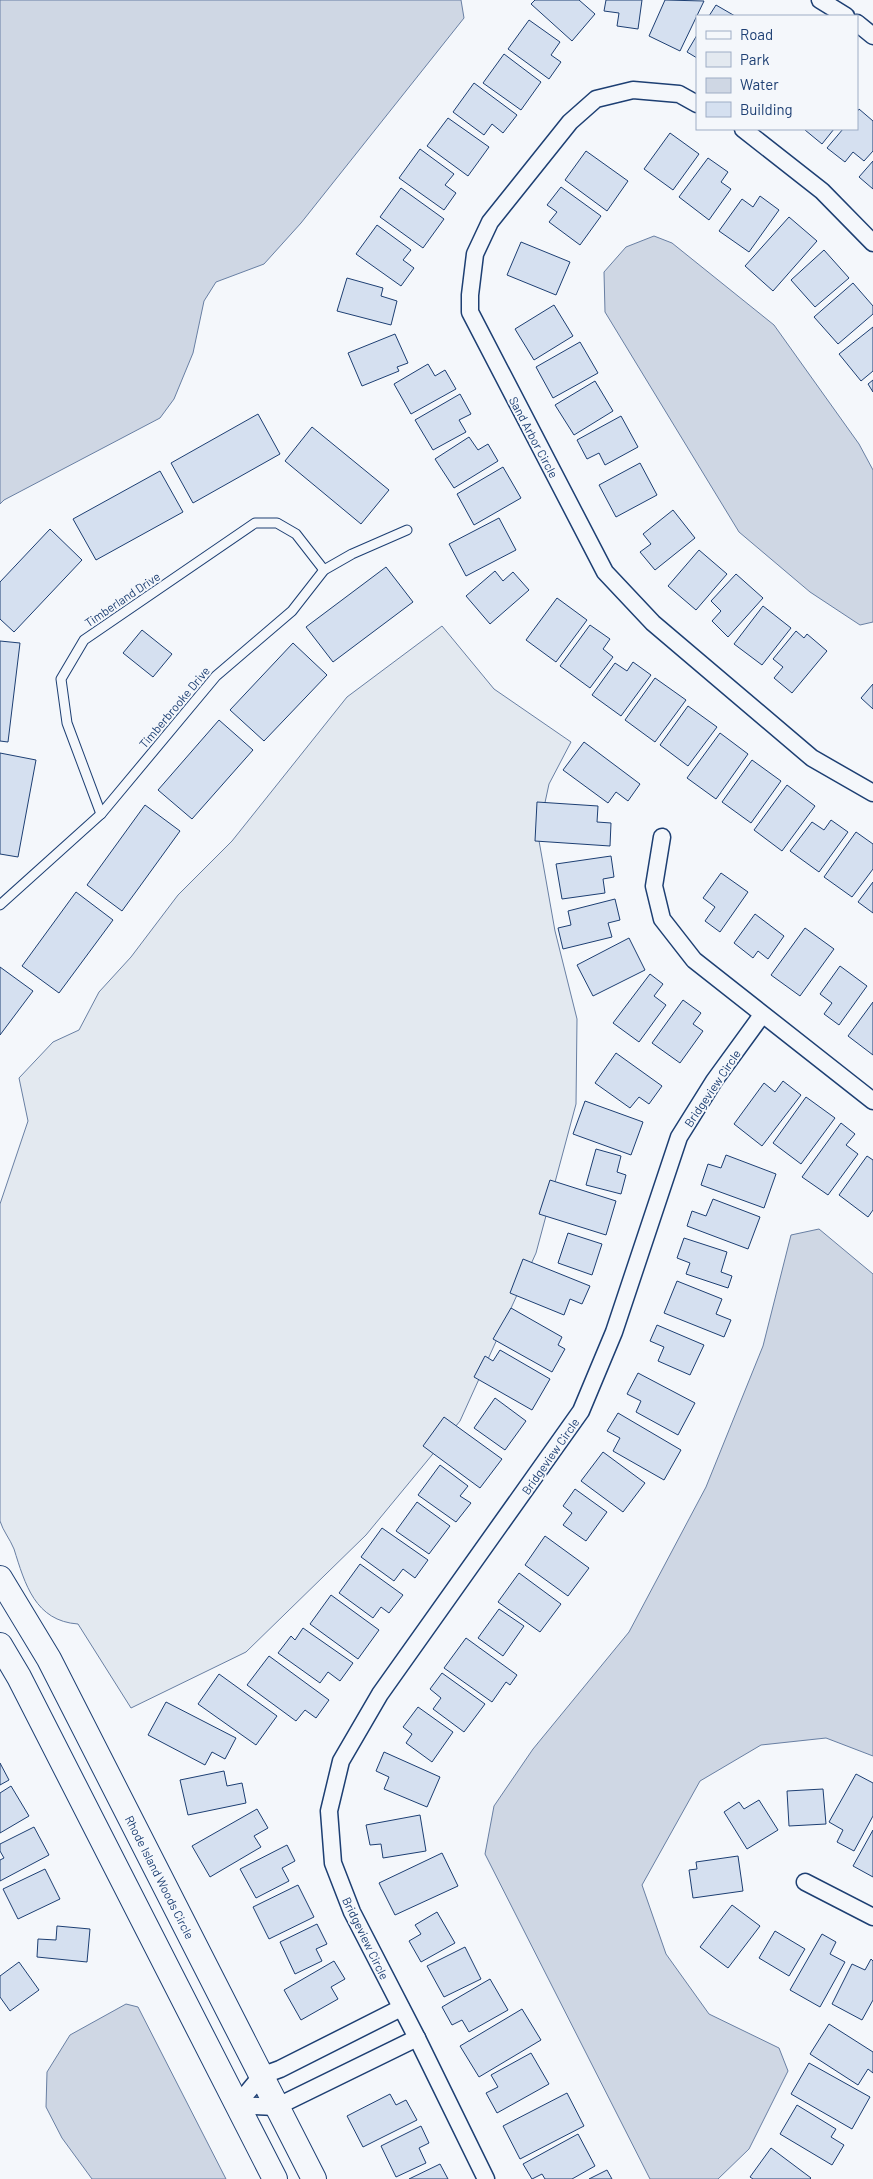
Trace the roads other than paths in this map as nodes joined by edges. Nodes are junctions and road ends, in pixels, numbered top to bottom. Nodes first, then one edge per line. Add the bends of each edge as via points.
1 (820, 0) edge
2 (844, 15) edge
3 (858, 24) edge
4 (873, 36) edge
5 (696, 103) edge
6 (745, 130) edge
7 (873, 243) edge
8 (407, 530) dead end
9 (324, 570) junction
10 (873, 793) edge
11 (102, 814) junction
12 (662, 837) dead end
13 (0, 905) edge
14 (762, 1015) junction
15 (873, 1101) edge
16 (0, 1578) edge
17 (0, 1645) edge
18 (805, 1882) dead end
19 (873, 1917) edge
20 (401, 2008) junction
21 (417, 2038) junction
22 (262, 2076) junction
23 (237, 2105) junction
24 (276, 2107) junction
25 (275, 2179) edge
26 (314, 2179) edge
27 (486, 2179) edge

1 - 2 street
3 - 4 street
5 - 10 street, Sand Arbor Circle via 679,94 634,90 596,98 570,122 490,222 475,254 470,312 605,572 653,623 812,758
6 - 7 street via 822,191
8 - 9 lane, Timberbrooke Drive
9 - 11 lane, Timberbrooke Drive via 292,611 216,676
9 - 11 lane, Timberland Drive via 296,534 277,523 255,523 84,640 61,679 67,722
11 - 13 lane, Timberbrooke Drive
12 - 14 street via 654,886 662,919 694,960
14 - 15 street
14 - 20 street, Bridgeview Circle via 714,1081 679,1137 614,1332 581,1411 380,1694 341,1761 329,1811 333,1863 352,1912
16 - 22 street, Rhode Island Woods Circle via 49,1659
17 - 23 street
18 - 19 street
20 - 21 street, Bridgeview Circle
20 - 22 street
21 - 24 street
21 - 27 street, Bridgeview Circle
22 - 23 street
22 - 24 street, Rhode Island Woods Circle
23 - 24 street
23 - 25 street
24 - 26 street, Rhode Island Woods Circle

